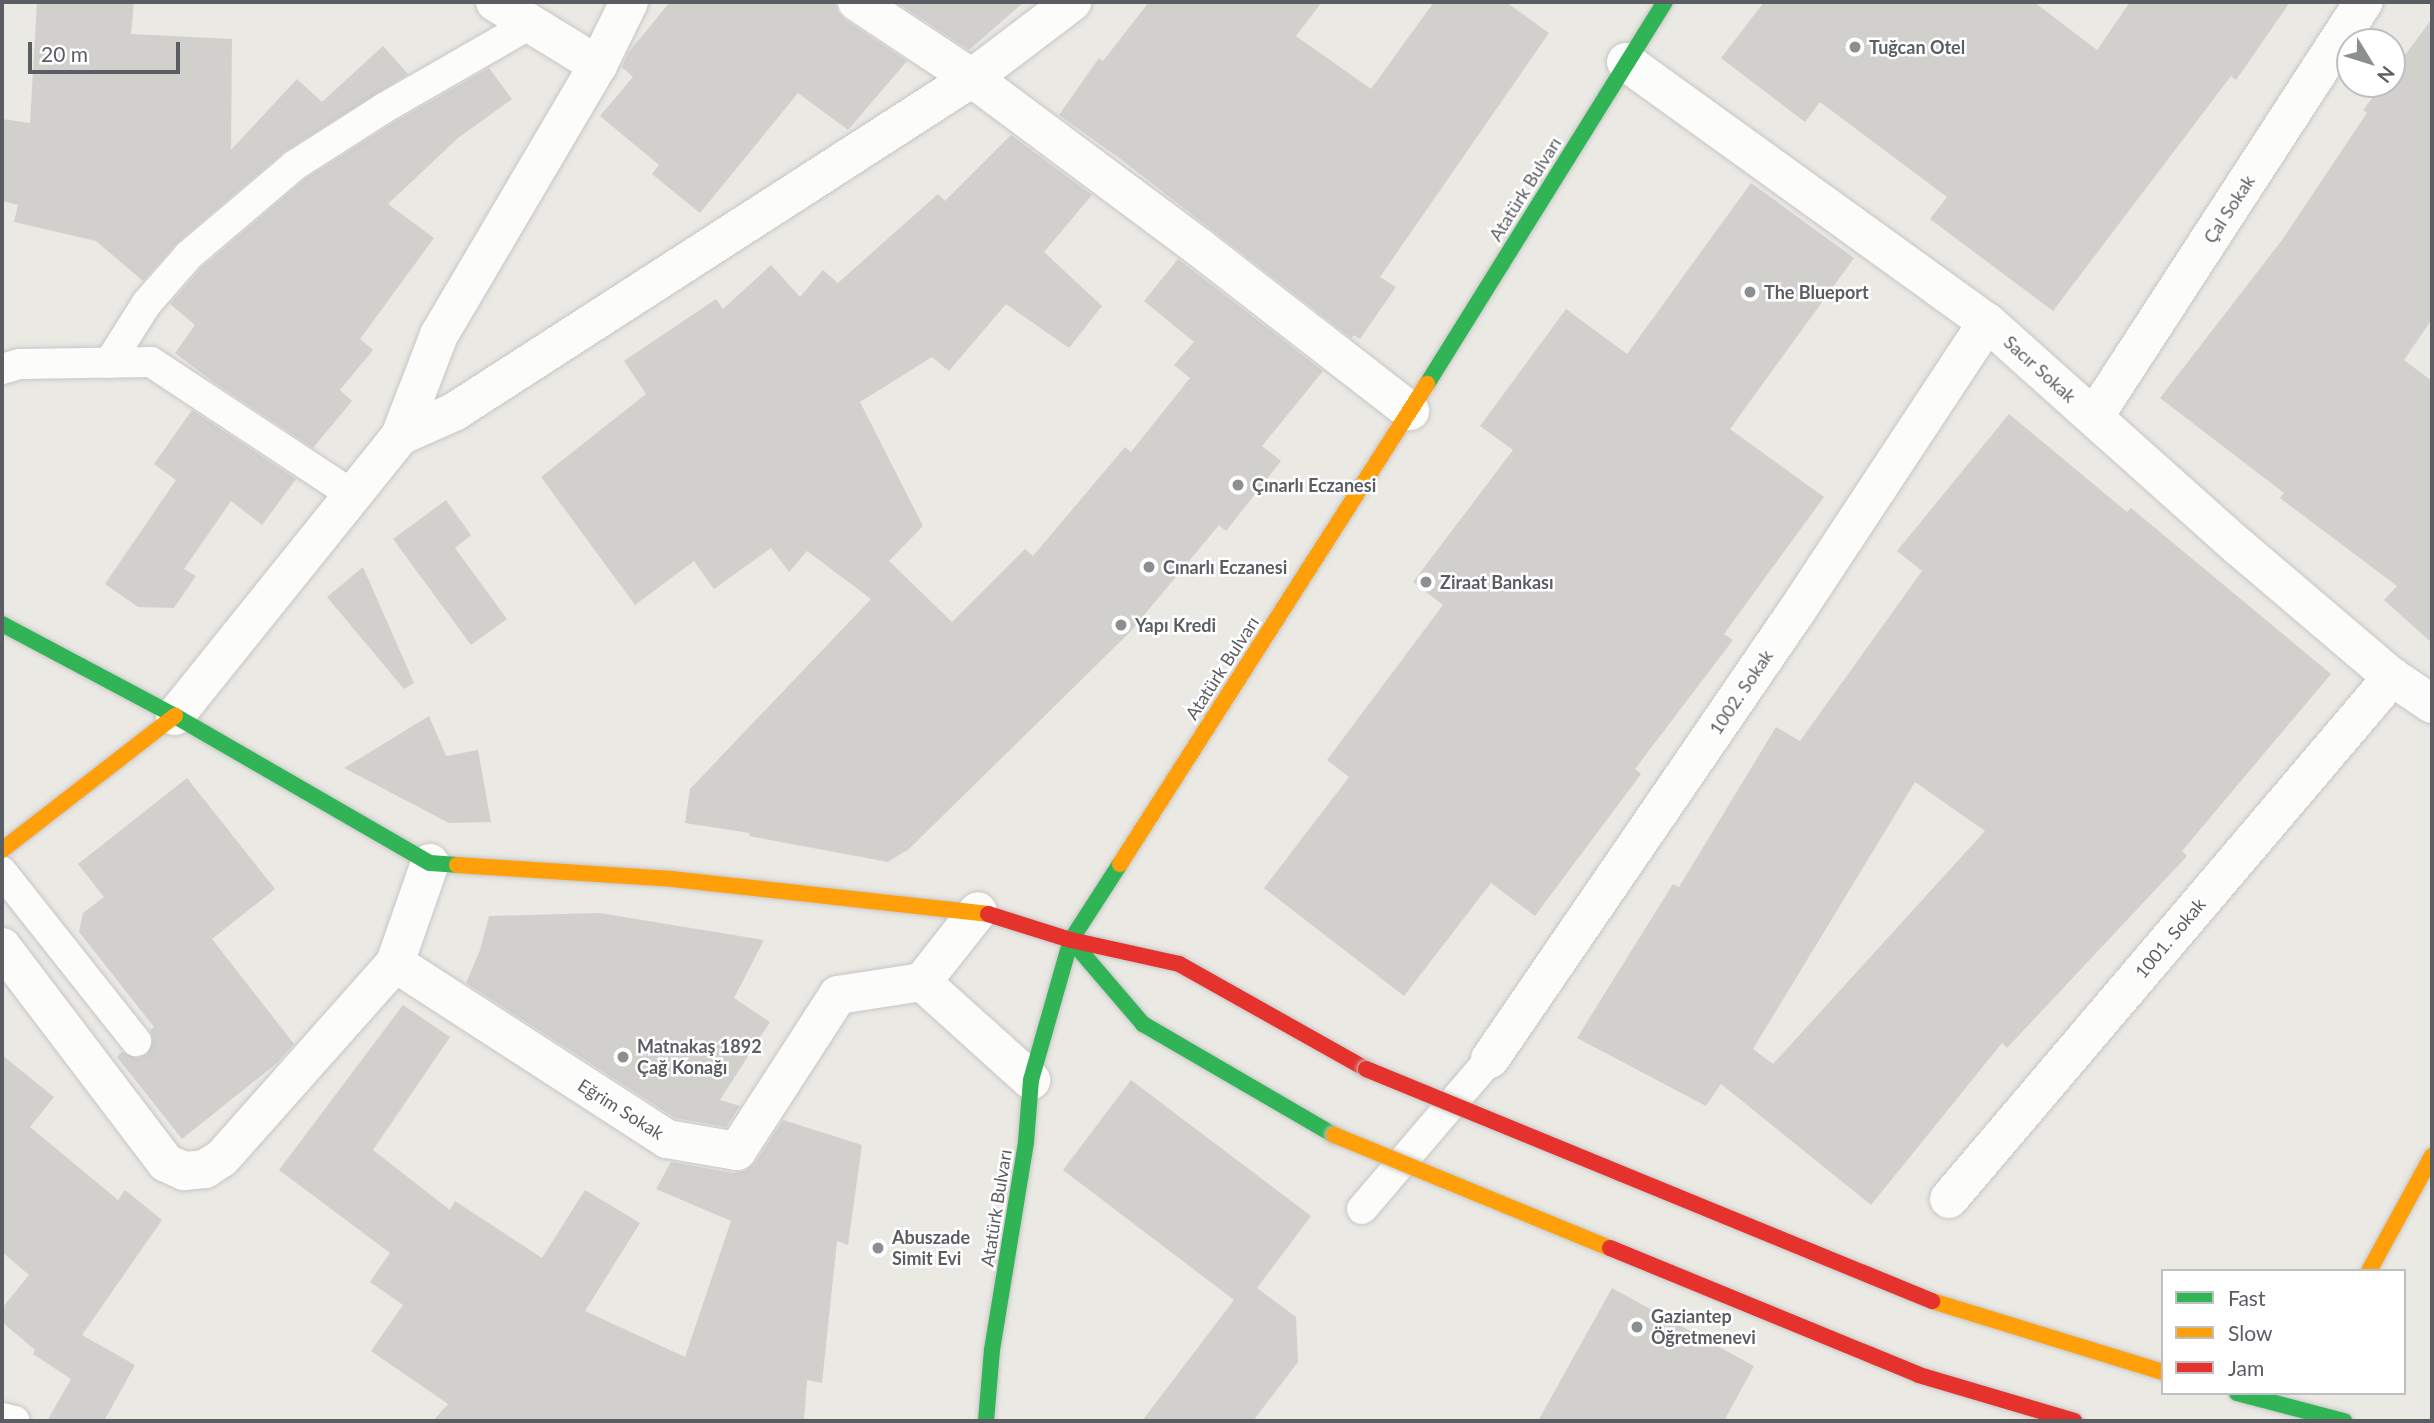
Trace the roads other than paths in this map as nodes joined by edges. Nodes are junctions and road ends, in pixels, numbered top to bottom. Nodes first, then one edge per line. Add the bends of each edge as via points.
1 (495, 2) edge
2 (629, 2) edge
3 (857, 2) edge
4 (1072, 2) edge
5 (1665, 2) edge
6 (2364, 2) edge
7 (530, 24) junction
8 (1626, 62) junction
9 (598, 65) junction
10 (972, 78) junction
11 (1987, 322) junction
12 (109, 362) junction
13 (2, 369) edge
14 (1410, 411) junction
15 (2094, 417) junction
16 (400, 436) junction
17 (351, 494) junction
18 (2, 624) edge
19 (2392, 677) junction
20 (2432, 704) edge
21 (175, 716) junction
22 (2, 850) edge
23 (430, 863) junction
24 (2, 872) edge
25 (978, 911) junction
26 (1071, 940) junction
27 (2, 947) edge
28 (395, 964) junction
29 (922, 982) junction
30 (136, 1041) dead end
31 (1490, 1059) joint
32 (1031, 1080) junction
33 (2432, 1156) edge
34 (1949, 1199) dead end
35 (1362, 1209) dead end
36 (2370, 1269) edge
37 (2161, 1371) edge
38 (2245, 1395) edge
39 (2300, 1395) edge
40 (2, 1418) edge
41 (15, 1421) edge
42 (986, 1421) edge
43 (2074, 1421) edge
44 (2285, 1421) edge
45 (2344, 1421) edge

1 - 7 street
2 - 9 street
3 - 10 street
4 - 10 street
5 - 8 main road, Atatürk Bulvarı
6 - 15 street, Çal Sokak
7 - 9 street
7 - 12 lane via 295,165 189,255 147,303
8 - 11 street, Sacır Sokak
8 - 14 main road, Atatürk Bulvarı
9 - 16 street via 439,335
10 - 14 street
10 - 16 street via 454,412
11 - 15 street, Sacır Sokak
11 - 31 street, 1002. Sokak via 1788,624
12 - 13 lane via 20,364
12 - 17 lane via 151,362
14 - 26 main road, Atatürk Bulvarı
15 - 19 street, Sacır Sokak
16 - 17 street
17 - 21 street
18 - 21 main road
19 - 20 street, Sacır Sokak
19 - 34 street, 1001. Sokak
21 - 22 main road
21 - 23 main road
23 - 25 main road via 672,879
23 - 28 street
24 - 30 lane
25 - 26 main road
25 - 29 street
26 - 32 main road, Atatürk Bulvarı
26 - 37 main road, bridge via 1179,964 1366,1069 1944,1306
26 - 43 main road, bridge via 1143,1024 1334,1135 1919,1375
27 - 28 street via 166,1163 184,1171 205,1169 222,1158
28 - 29 street, Eğrim Sokak via 667,1139 737,1151 838,995
29 - 32 street
31 - 35 lane
32 - 42 main road, Atatürk Bulvarı
33 - 36 main road
38 - 45 main road, bridge
39 - 44 main road
40 - 41 lane

